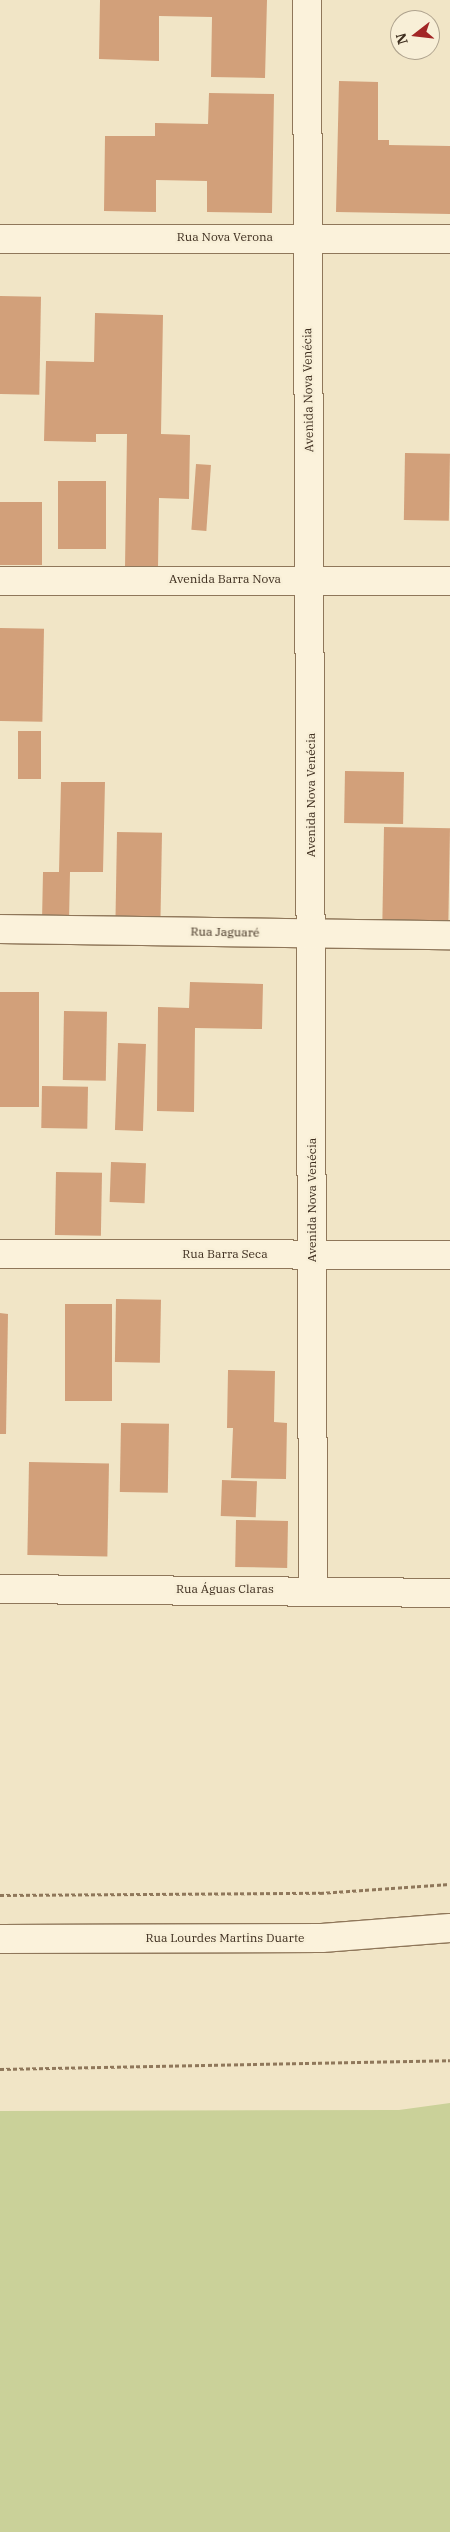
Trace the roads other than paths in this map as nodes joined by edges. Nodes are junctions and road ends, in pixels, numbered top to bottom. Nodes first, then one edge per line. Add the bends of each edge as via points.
1 (307, 0) edge
2 (306, 237) junction
3 (0, 239) edge
4 (450, 239) edge
5 (311, 579) junction
6 (0, 581) edge
7 (450, 581) edge
8 (0, 929) edge
9 (311, 932) junction
10 (450, 935) edge
11 (0, 1254) edge
12 (313, 1254) junction
13 (450, 1256) edge
14 (0, 1588) edge
15 (313, 1590) junction
16 (450, 1593) edge
17 (450, 1928) edge
18 (0, 1939) edge

1 - 2 street, Avenida Nova Venécia
2 - 3 street, Rua Nova Verona
2 - 4 street, Rua Nova Verona
2 - 5 street, Avenida Nova Venécia
5 - 6 street, Avenida Barra Nova
5 - 7 street, Avenida Barra Nova
5 - 9 street, Avenida Nova Venécia
8 - 9 street, Rua Jaguaré
9 - 10 street, Rua Jaguaré
9 - 12 street, Avenida Nova Venécia
11 - 12 street, Rua Barra Seca
12 - 13 street, Rua Barra Seca
12 - 15 street, Avenida Nova Venécia
14 - 15 street, Rua Águas Claras
15 - 16 street, Rua Águas Claras
17 - 18 street, Rua Lourdes Martins Duarte via 322,1938

